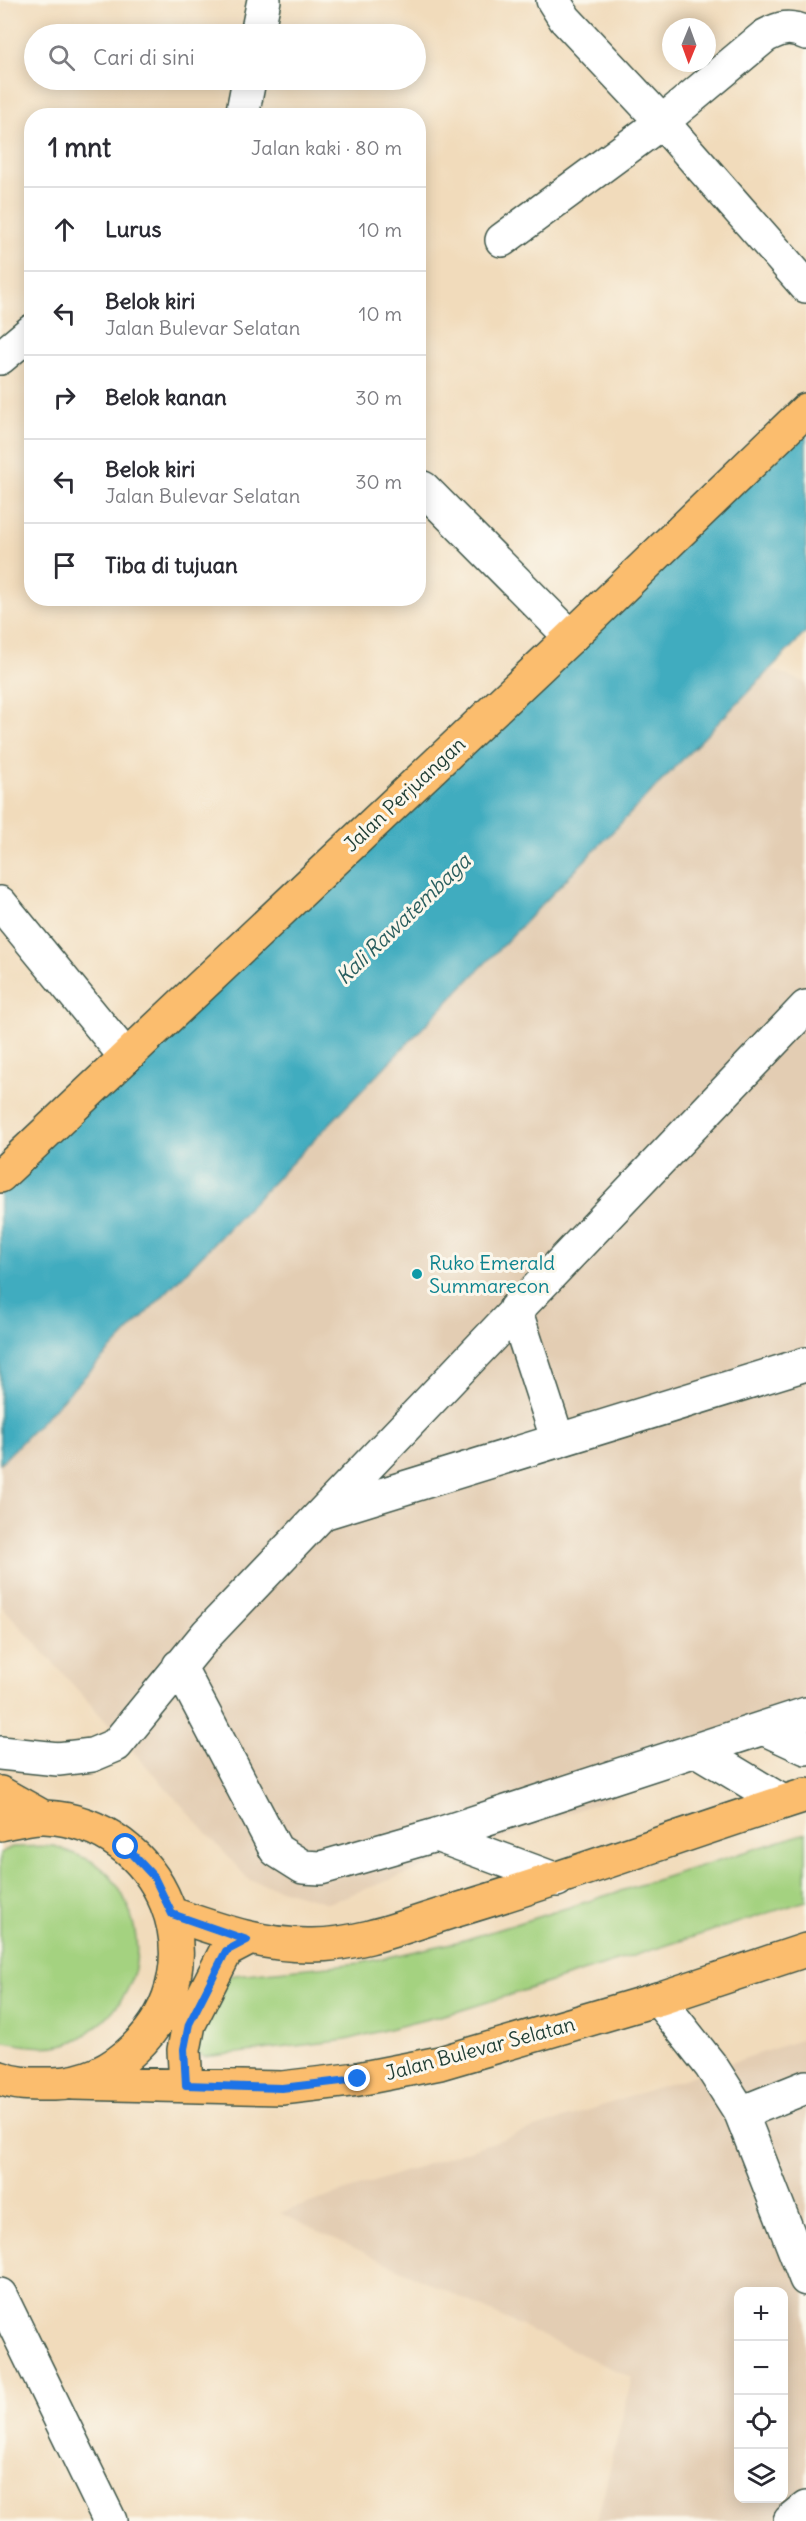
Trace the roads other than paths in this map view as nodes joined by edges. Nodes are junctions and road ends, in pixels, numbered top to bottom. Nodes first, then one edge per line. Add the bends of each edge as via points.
1 (264, 0) edge
2 (553, 0) edge
3 (259, 24) edge
4 (806, 33) edge
5 (247, 90) edge
6 (244, 108) edge
7 (662, 122) junction
8 (502, 240) dead end
9 (806, 286) edge
10 (24, 338) edge
11 (0, 358) edge
12 (806, 410) edge
13 (426, 491) edge
14 (571, 637) junction
15 (0, 903) edge
16 (806, 1007) edge
17 (791, 1038) edge
18 (126, 1057) junction
19 (0, 1176) edge
20 (516, 1309) junction
21 (806, 1364) edge
22 (558, 1441) junction
23 (321, 1513) junction
24 (179, 1666) junction
25 (806, 1714) edge
26 (765, 1729) junction
27 (806, 1748) edge
28 (698, 1751) junction
29 (0, 1753) edge
30 (0, 1793) edge
31 (795, 1799) edge
32 (43, 1817) junction
33 (0, 1824) edge
34 (436, 1835) junction
35 (557, 1880) junction
36 (172, 1914) junction
37 (247, 1940) junction
38 (806, 1950) edge
39 (658, 1999) junction
40 (0, 2078) edge
41 (73, 2083) junction
42 (186, 2085) junction
43 (806, 2087) edge
44 (741, 2113) junction
45 (806, 2279) edge
46 (0, 2295) edge
47 (806, 2508) edge
48 (110, 2521) edge
49 (790, 2521) edge

1 - 3 street
2 - 7 street via 565,19
4 - 7 street via 792,27 765,36
5 - 6 street
7 - 8 street
7 - 9 street
10 - 11 street
12 - 14 main road, Jalan Perjuangan
13 - 14 street
14 - 18 main road, Jalan Perjuangan
15 - 18 street
16 - 17 street
17 - 20 street
18 - 19 main road, Jalan Perjuangan
20 - 22 street
20 - 23 street
21 - 22 street
22 - 23 street
23 - 24 street
24 - 29 street via 116,1745 92,1755 58,1760
24 - 34 street via 268,1836 276,1850 287,1858 303,1867 321,1868
25 - 26 street
26 - 27 street
26 - 28 street
28 - 31 street
28 - 34 street
30 - 32 main road
31 - 35 main road
32 - 33 main road
32 - 36 main road via 101,1831 126,1847 154,1877
34 - 35 street
35 - 37 main road via 351,1941 312,1946
36 - 37 main road
36 - 41 main road via 176,1936 174,1981 157,2022 128,2055 96,2075
37 - 42 main road via 226,1951 189,2024 184,2049
38 - 39 main road, Jalan Bulevar Selatan
39 - 42 main road, Jalan Bulevar Selatan via 440,2063 358,2079 282,2088
39 - 44 street via 711,2066
40 - 41 main road, Jalan Bulevar Selatan via 16,2084
41 - 42 main road, Jalan Bulevar Selatan
43 - 44 street
44 - 45 street
46 - 48 street
47 - 49 street

